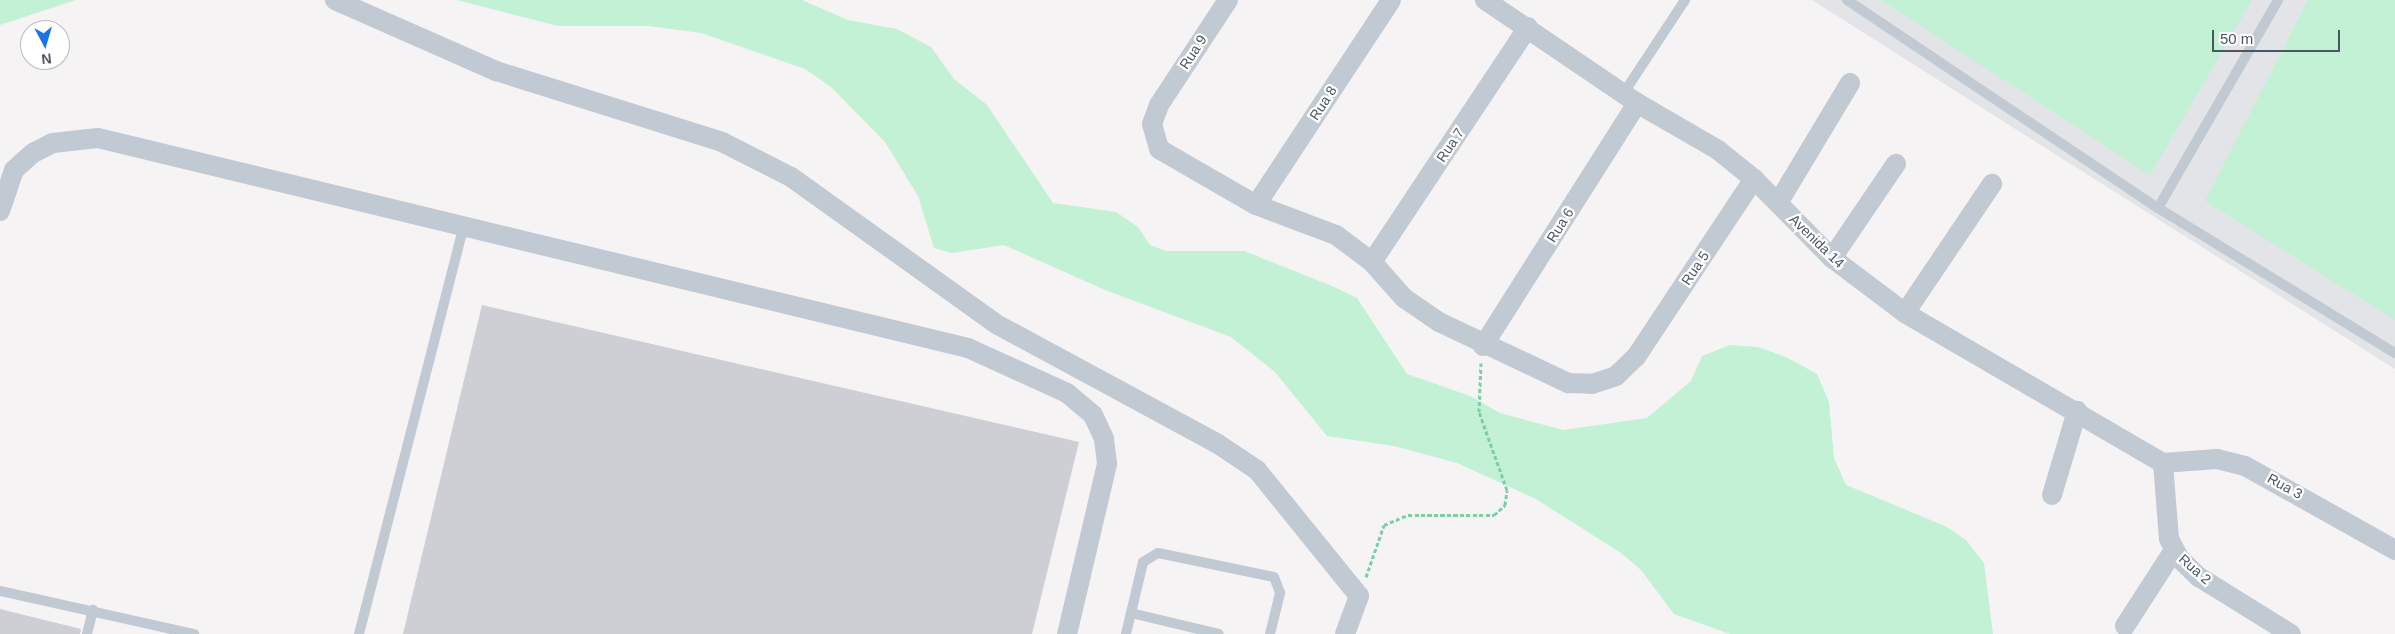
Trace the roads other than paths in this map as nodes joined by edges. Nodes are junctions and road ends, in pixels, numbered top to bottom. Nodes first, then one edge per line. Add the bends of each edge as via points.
1 (335, 0) edge
2 (1228, 0) edge
3 (1391, 0) edge
4 (1485, 0) edge
5 (1685, 0) edge
6 (1847, 0) edge
7 (2278, 0) edge
8 (1528, 27) junction
9 (1850, 83) dead end
10 (1630, 98) junction
11 (1896, 164) dead end
12 (1754, 179) junction
13 (1992, 184) dead end
14 (1778, 203) junction
15 (1256, 205) junction
16 (2158, 208) junction
17 (0, 211) edge
18 (464, 225) junction
19 (1832, 258) junction
20 (1372, 262) junction
21 (1905, 313) junction
22 (1483, 346) junction
23 (2395, 353) edge
24 (2077, 411) junction
25 (2163, 463) junction
26 (2052, 495) dead end
27 (2174, 550) junction
28 (2395, 550) edge
29 (0, 591) edge
30 (93, 610) junction
31 (1131, 613) junction
32 (2125, 626) dead end
33 (87, 634) edge
34 (194, 634) edge
35 (359, 634) edge
36 (1067, 634) edge
37 (1126, 634) edge
38 (1219, 634) edge
39 (1270, 634) edge
40 (1345, 634) edge
41 (2291, 634) edge

1 - 40 street via 496,71 722,142 790,177 998,325 1257,470 1359,596
2 - 15 street, Rua 9 via 1159,105 1152,124 1159,149
3 - 15 street, Rua 8
4 - 8 street, Avenida 14
5 - 10 lane
6 - 16 lane
7 - 16 lane
8 - 10 street, Avenida 14
8 - 20 street, Rua 7
9 - 14 street
10 - 12 street, Avenida 14 via 1718,150
10 - 22 street, Rua 6
11 - 19 street
12 - 14 street, Avenida 14
12 - 22 street, Rua 5 via 1636,357 1616,376 1592,384 1568,383
13 - 21 street
14 - 19 street, Avenida 14
15 - 20 street, Rua 9 via 1336,235
16 - 23 lane
17 - 18 street via 14,170 33,153 66,139 98,138
18 - 35 lane
18 - 36 street via 968,348 1068,393 1093,415 1104,439 1107,464
19 - 21 street, Avenida 14
20 - 22 street, Rua 5 via 1404,298
21 - 24 street, Avenida 14
24 - 25 street, Avenida 14
24 - 26 street
25 - 27 street, Rua 2 via 2169,539
25 - 28 street, Rua 3 via 2217,460 2245,466
27 - 32 street
27 - 41 street, Rua 2 via 2199,577
29 - 30 lane
30 - 33 lane
30 - 34 lane
31 - 37 lane
31 - 38 lane
31 - 39 lane via 1143,562 1158,553 1274,577 1280,593

